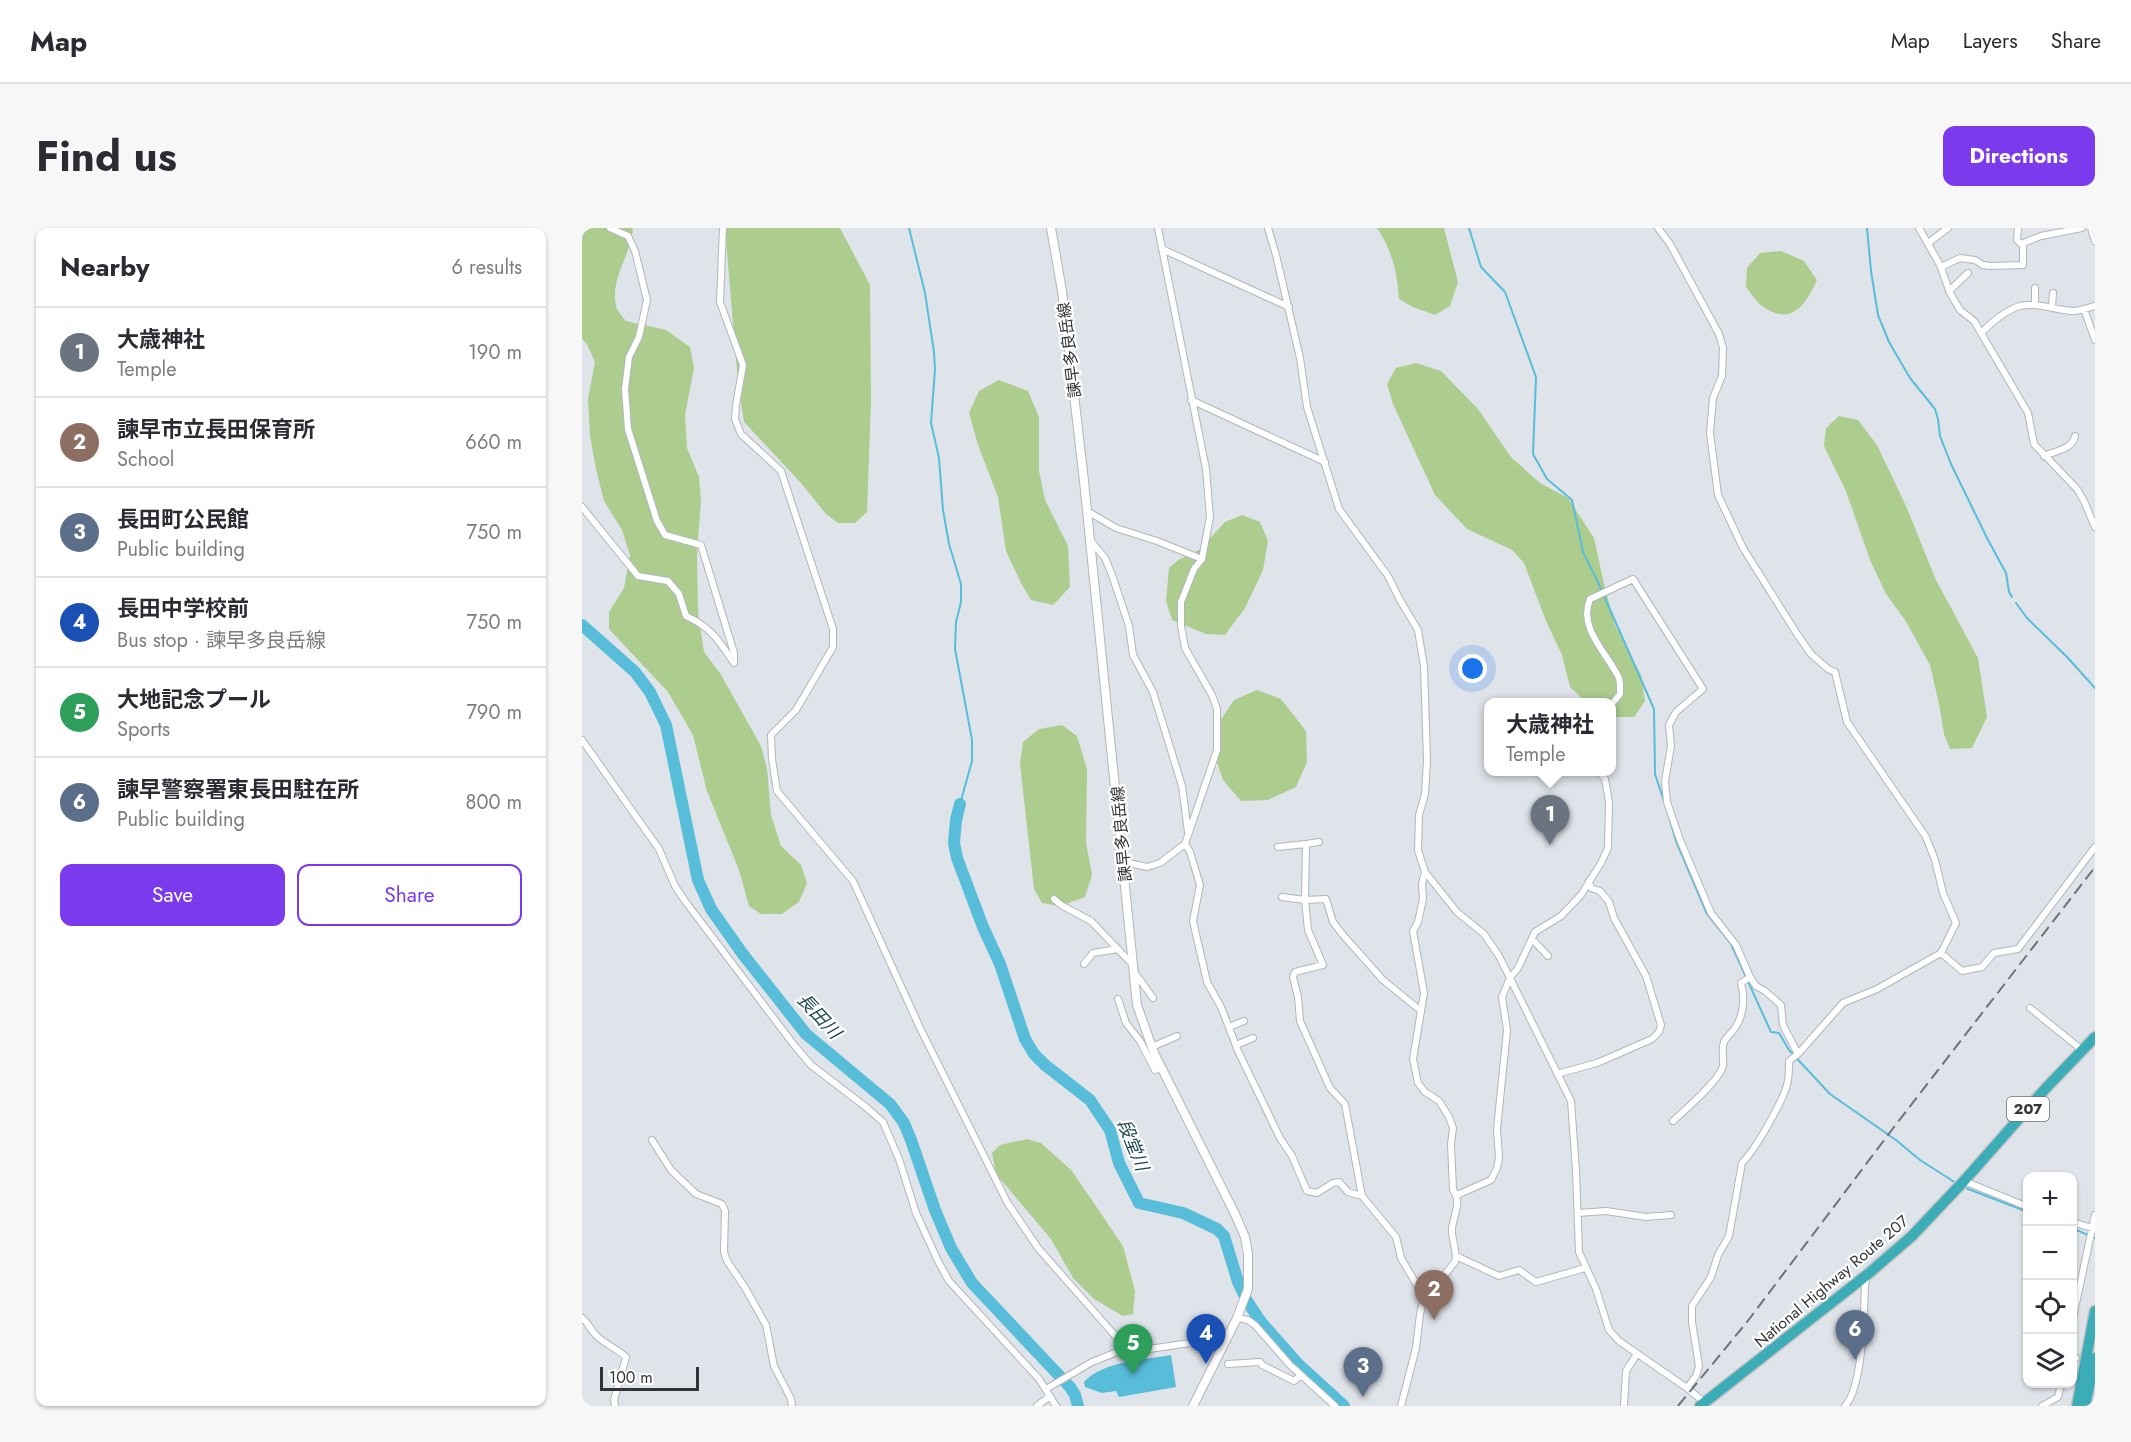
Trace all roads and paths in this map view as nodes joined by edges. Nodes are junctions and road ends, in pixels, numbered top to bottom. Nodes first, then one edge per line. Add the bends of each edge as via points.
1 (610, 228) edge
2 (723, 228) edge
3 (1051, 228) edge
4 (1158, 228) edge
5 (1268, 228) edge
6 (1658, 228) edge
7 (1920, 228) edge
8 (1948, 228) edge
9 (2018, 228) edge
10 (2082, 228) edge
11 (2091, 228) edge
12 (2095, 242) edge
13 (1928, 243) junction
14 (2023, 246) junction
15 (1162, 249) junction
16 (1941, 267) junction
17 (1968, 273) dead end
18 (2035, 288) dead end
19 (1949, 291) junction
20 (2053, 293) dead end
21 (2035, 305) junction
22 (2095, 306) edge
23 (1288, 307) junction
24 (2052, 307) junction
25 (2084, 309) junction
26 (1981, 333) junction
27 (2095, 340) edge
28 (1191, 400) junction
29 (2075, 436) dead end
30 (2044, 456) junction
31 (1325, 462) junction
32 (582, 507) edge
33 (1087, 511) junction
34 (2095, 527) edge
35 (1090, 540) junction
36 (1202, 559) junction
37 (1616, 698) edge
38 (582, 740) edge
39 (1603, 776) edge
40 (1188, 835) junction
41 (1318, 842) dead end
42 (1185, 844) junction
43 (1306, 844) junction
44 (1278, 847) dead end
45 (2095, 847) edge
46 (1124, 862) junction
47 (1425, 872) junction
48 (1589, 881) junction
49 (1282, 897) dead end
50 (1054, 899) dead end
51 (1305, 900) junction
52 (1532, 939) junction
53 (1118, 949) junction
54 (1941, 953) junction
55 (1548, 956) dead end
56 (1084, 963) dead end
57 (1132, 967) junction
58 (1510, 978) junction
59 (1749, 978) junction
60 (1153, 998) dead end
61 (1118, 999) dead end
62 (2030, 1008) dead end
63 (1420, 1010) junction
64 (1244, 1021) dead end
65 (1229, 1027) junction
66 (1177, 1036) dead end
67 (2095, 1037) edge
68 (1253, 1038) dead end
69 (1236, 1045) junction
70 (1152, 1047) junction
71 (2082, 1050) junction
72 (1798, 1054) junction
73 (1162, 1068) junction
74 (1557, 1074) junction
75 (1673, 1121) dead end
76 (652, 1140) dead end
77 (1961, 1184) junction
78 (1457, 1195) junction
79 (1362, 1196) junction
80 (2023, 1205) edge
81 (1578, 1213) junction
82 (1671, 1215) dead end
83 (2095, 1215) edge
84 (2077, 1224) edge
85 (2093, 1230) edge
86 (2091, 1245) edge
87 (1456, 1256) junction
88 (1585, 1268) junction
89 (1868, 1274) junction
90 (1424, 1297) junction
91 (2077, 1305) edge
92 (2095, 1311) edge
93 (1238, 1314) junction
94 (582, 1318) edge
95 (1224, 1342) junction
96 (1122, 1350) junction
97 (1637, 1353) junction
98 (2095, 1358) edge
99 (1228, 1364) dead end
100 (1301, 1374) junction
101 (1048, 1388) junction
102 (1687, 1388) junction
103 (2060, 1388) edge
104 (1050, 1396) junction
105 (1702, 1404) edge
106 (615, 1406) edge
107 (792, 1406) edge
108 (1036, 1406) edge
109 (1056, 1406) edge
110 (1193, 1406) edge
111 (1335, 1406) edge
112 (1401, 1406) edge
113 (1624, 1406) edge
114 (1845, 1406) edge
115 (2042, 1406) edge
116 (2077, 1406) edge
117 (2085, 1406) edge

1 - 32 street via 628,236 646,300 639,337 629,357 625,389 628,429 665,535 701,545 734,663 702,623 686,616 679,594 668,581 638,576
2 - 96 street via 720,302 743,365 735,419 741,434 782,471 832,629 833,647 796,710 771,735 777,791 853,881 920,1028 1007,1202 1038,1248 1118,1339
3 - 33 main road, 諫早多良岳線
4 - 15 street
5 - 23 street
6 - 54 street via 1719,334 1723,348 1722,376 1713,398 1710,433 1718,495 1743,548 1797,634 1811,654 1835,672 1847,722 1926,837 1956,923
7 - 13 street
8 - 13 street
9 - 14 street via 2018,240
10 - 14 street via 2041,236
11 - 12 street
13 - 16 street
14 - 16 street via 2023,265 1990,266 1960,258
15 - 23 street
15 - 28 street
16 - 19 street
17 - 19 street
18 - 21 street
19 - 26 street
20 - 24 street
21 - 24 street
21 - 26 street via 2018,306
22 - 25 street
23 - 31 street via 1307,407
24 - 25 street
25 - 27 street
26 - 30 street via 2028,413 2034,444
28 - 31 street
28 - 36 street via 1206,469 1210,517
29 - 30 street via 2071,445
30 - 34 street via 2077,489
31 - 47 street via 1339,509 1388,576 1418,630 1424,667 1427,760 1418,850
33 - 35 main road, 諫早多良岳線
33 - 36 street via 1116,528
35 - 40 street via 1105,558 1130,627 1133,655 1153,692 1182,786
35 - 46 main road, 諫早多良岳線
36 - 40 street via 1181,602 1181,626 1185,648 1218,710 1219,730 1217,750
37 - 59 street via 1620,694 1619,678 1587,622 1586,609 1590,599 1633,579 1703,688 1676,712 1669,725 1667,802 1711,913 1736,945
38 - 101 street via 659,849 680,894 794,1045 811,1065 883,1122 916,1213 949,1281
39 - 48 street via 1609,802 1608,848
40 - 42 street
41 - 43 street
42 - 46 street via 1160,863 1147,867
42 - 65 street via 1200,885 1193,921 1206,982
43 - 44 street
43 - 51 street
45 - 54 street via 2018,949 1995,953 1982,967 1962,971
46 - 57 main road, 諫早多良岳線
47 - 58 street via 1457,912 1484,934
47 - 63 street via 1423,898 1413,931 1424,993
48 - 52 street via 1581,896 1561,916 1535,932
48 - 74 street via 1609,902 1646,976 1661,1025 1652,1039 1597,1063
49 - 51 street
50 - 53 street via 1091,921
51 - 63 street via 1326,899 1343,935 1383,980
51 - 79 street via 1308,930 1323,965 1295,972 1300,1021 1330,1088 1345,1104
52 - 55 street
52 - 58 street
53 - 56 street via 1093,953
53 - 57 street
54 - 72 street via 1843,1003
57 - 60 street
57 - 70 main road, 諫早多良岳線 via 1137,1005
58 - 74 street
58 - 78 street via 1502,997 1507,1030 1497,1168 1491,1180
59 - 72 street via 1780,1005 1783,1025
59 - 75 street via 1741,983 1745,995 1741,1015 1724,1040 1720,1073
61 - 73 street via 1126,1023 1155,1070
62 - 71 street
63 - 78 street via 1413,1059 1418,1083 1440,1101 1453,1128
64 - 65 street
65 - 69 street
66 - 70 street
67 - 71 highway, National Highway Route 207 / 207
68 - 69 street
69 - 79 street via 1307,1191 1317,1193 1340,1182 1348,1192
70 - 73 main road, 諫早多良岳線
71 - 77 highway, National Highway Route 207 / 207
72 - 102 street via 1790,1061 1788,1084 1777,1108 1742,1163 1729,1236 1711,1277 1692,1306 1698,1366
73 - 93 main road, 諫早多良岳線 via 1245,1237 1248,1289
74 - 81 street via 1571,1101
76 - 107 street via 671,1170 696,1194 722,1204 726,1211 727,1261 766,1325 774,1366
77 - 80 street
77 - 89 highway, National Highway Route 207 / 207 via 1912,1236
78 - 87 street via 1452,1228
79 - 90 street via 1396,1237 1401,1258
81 - 82 street
81 - 88 street via 1579,1252
83 - 85 street
84 - 85 street
85 - 86 street
86 - 91 street
87 - 88 street via 1499,1276 1519,1270 1536,1282
87 - 90 street
88 - 97 street via 1609,1330
89 - 105 highway, National Highway Route 207 / 207
89 - 114 street via 1862,1349
90 - 112 street
92 - 116 highway
93 - 95 main road, 諫早多良岳線
93 - 100 street via 1255,1325
94 - 106 street via 595,1334 626,1357
95 - 96 street
95 - 110 main road, 諫早多良岳線
96 - 101 street via 1074,1371
97 - 102 street
97 - 113 street via 1626,1371
98 - 117 highway
99 - 100 street via 1260,1362 1296,1381
100 - 111 street
101 - 104 street
102 - 105 street
103 - 115 street via 2058,1397
104 - 108 street
104 - 109 street

